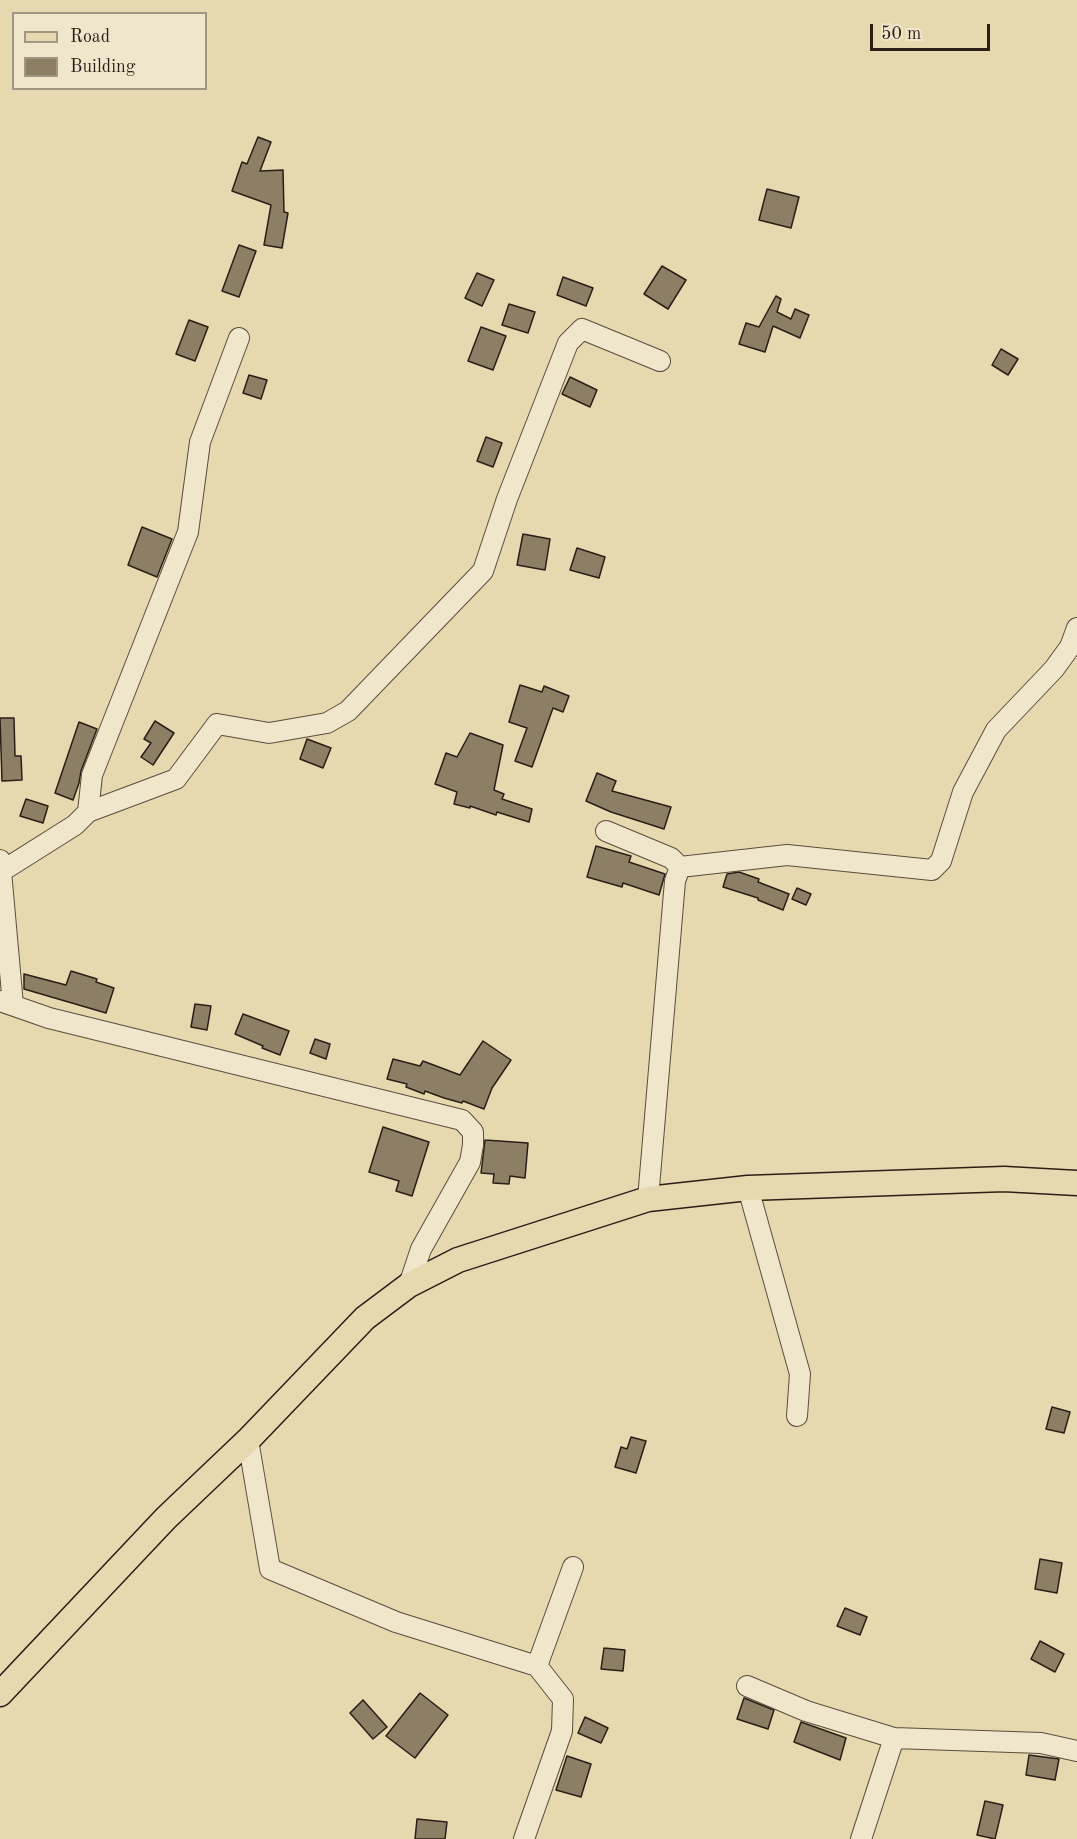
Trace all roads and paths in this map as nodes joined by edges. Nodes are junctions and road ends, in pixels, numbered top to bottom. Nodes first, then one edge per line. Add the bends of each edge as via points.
1 (239, 338) dead end
2 (660, 361) dead end
3 (1077, 628) edge
4 (88, 812) junction
5 (606, 831) dead end
6 (1, 866) edge
7 (680, 867) junction
8 (7, 1003) edge
9 (1077, 1183) edge
10 (748, 1188) junction
11 (648, 1199) junction
12 (409, 1285) junction
13 (797, 1416) dead end
14 (248, 1440) junction
15 (573, 1567) dead end
16 (537, 1666) junction
17 (747, 1686) dead end
18 (0, 1694) edge
19 (894, 1738) junction
20 (1077, 1751) edge
21 (524, 1839) edge
22 (861, 1839) edge

1 - 4 street via 200,442 188,532 92,775
2 - 4 street via 582,329 568,344 483,571 348,711 327,723 269,733 217,724 176,779
3 - 7 street via 1070,647 1054,669 996,730 963,792 941,861 932,870 787,855
4 - 6 street via 75,825
5 - 7 street via 671,858
6 - 8 street
7 - 11 street via 675,881
8 - 12 street via 49,1018 462,1120 473,1132 470,1162 421,1249
9 - 10 main road via 1004,1179
10 - 11 main road
10 - 13 street via 800,1374
11 - 12 main road via 458,1260
12 - 14 main road via 365,1318
14 - 16 street via 270,1569 396,1622
14 - 18 main road via 166,1518
15 - 16 street
16 - 21 street via 563,1699 562,1731
17 - 19 street via 806,1711
19 - 20 street via 1041,1743
19 - 22 street

